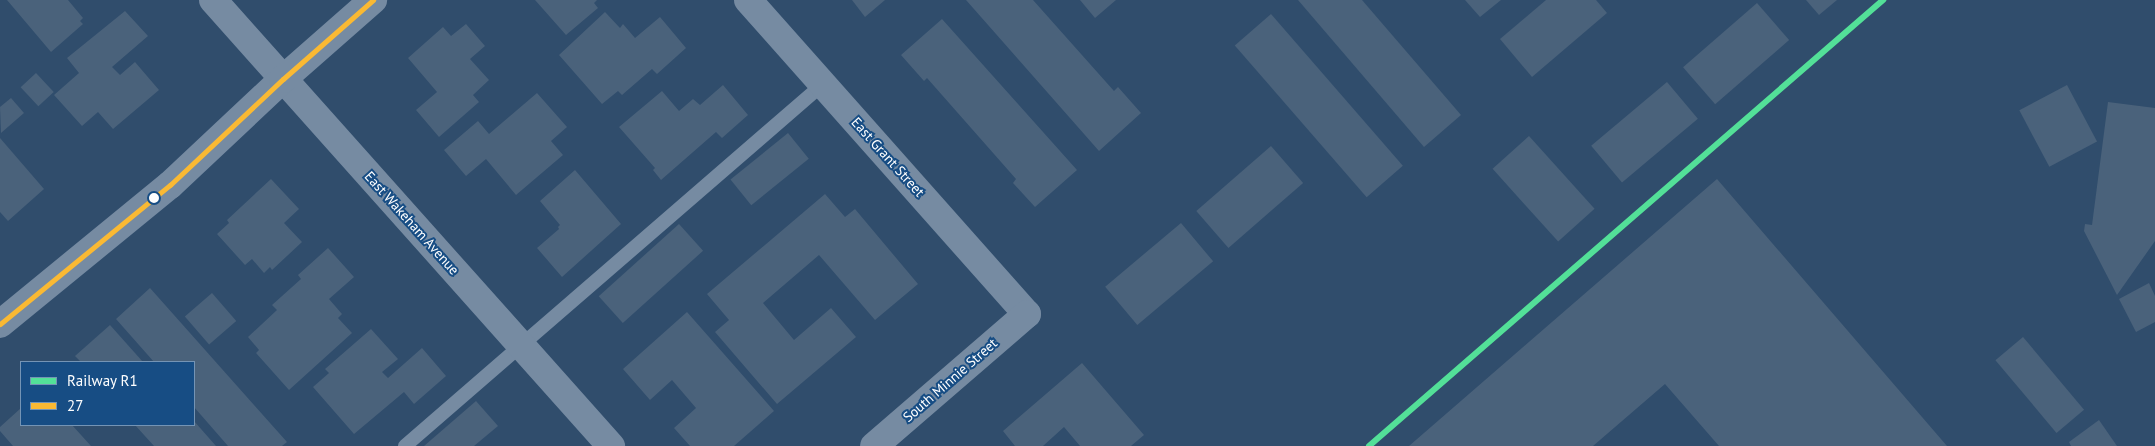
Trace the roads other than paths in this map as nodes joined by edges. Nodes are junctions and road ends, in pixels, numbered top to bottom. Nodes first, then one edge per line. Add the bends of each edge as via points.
1 (213, 0) edge
2 (373, 0) edge
3 (748, 0) edge
4 (283, 79) junction
5 (823, 84) junction
6 (1027, 314) joint
7 (0, 324) edge
8 (522, 345) junction
9 (406, 446) edge
10 (611, 446) edge
11 (874, 446) edge

1 - 4 street, East Wakeham Avenue
2 - 4 street
3 - 5 street, East Grant Street
4 - 7 street via 170,185
4 - 8 street, East Wakeham Avenue
5 - 6 street, East Grant Street
5 - 8 lane
6 - 11 street, South Minnie Street
8 - 9 lane
8 - 10 street, East Wakeham Avenue

